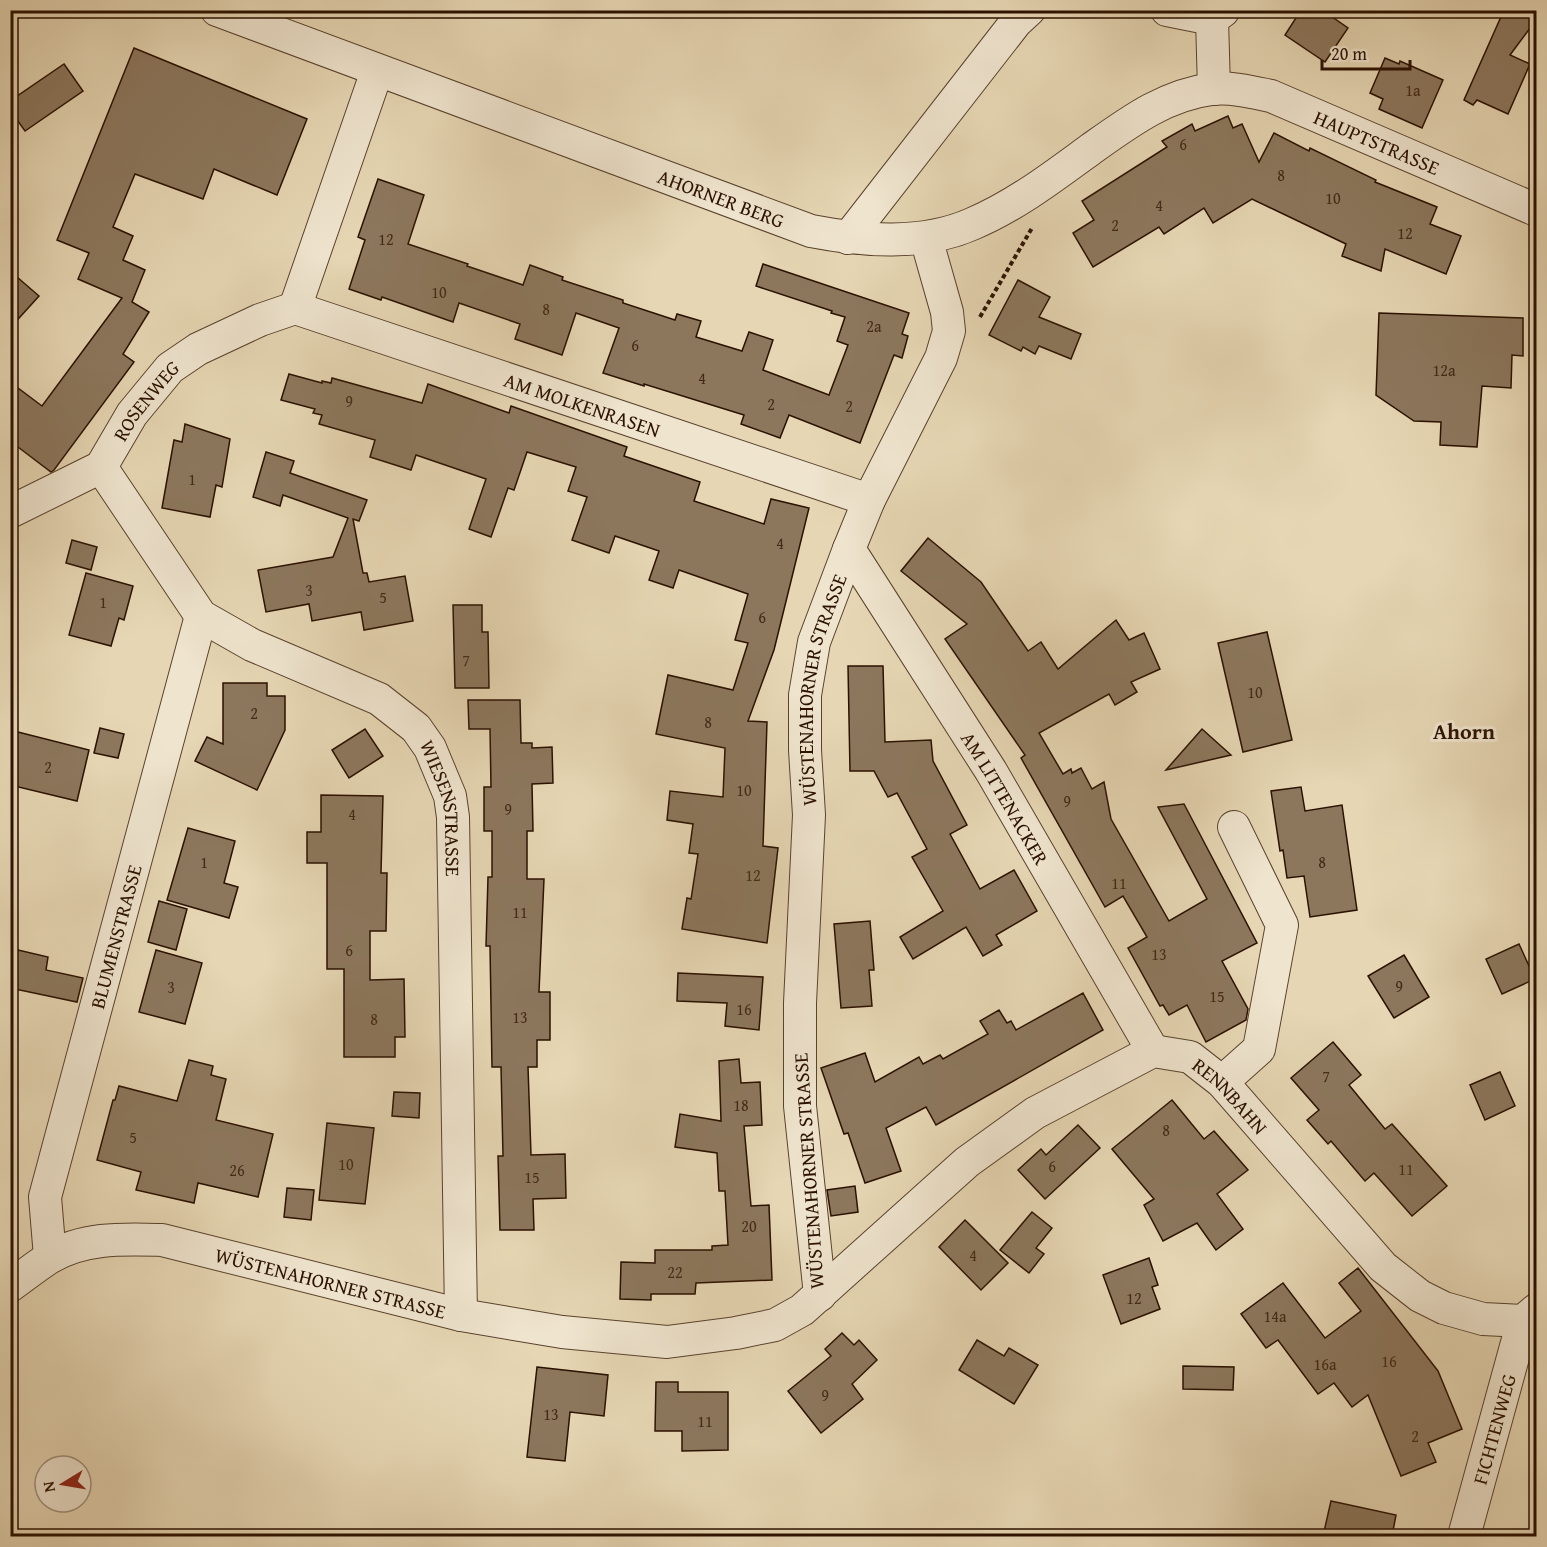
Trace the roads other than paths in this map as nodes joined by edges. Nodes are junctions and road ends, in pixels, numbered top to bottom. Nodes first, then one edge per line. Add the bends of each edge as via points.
1 (217, 10) edge
2 (1029, 10) edge
3 (1167, 10) edge
4 (1214, 13) edge
5 (377, 71) junction
6 (1214, 89) junction
7 (1536, 210) edge
8 (848, 238) junction
9 (926, 238) junction
10 (295, 308) junction
11 (101, 467) junction
12 (869, 500) junction
13 (10, 512) edge
14 (849, 549) junction
15 (201, 616) junction
16 (1234, 827) dead end
17 (1153, 1051) junction
18 (1222, 1082) junction
19 (50, 1257) junction
20 (10, 1286) edge
21 (820, 1295) junction
22 (461, 1315) junction
23 (1530, 1316) edge
24 (1464, 1536) edge

1 - 5 street, AHORNER BERG
2 - 8 street
3 - 4 street
4 - 6 street
5 - 8 street, AHORNER BERG via 811,231
5 - 10 street
6 - 7 street, HAUPTSTRASSE via 1271,96
6 - 9 street, AHORNER BERG via 1175,97 1136,117 1018,199 971,225
8 - 9 street, AHORNER BERG
9 - 12 street, WÜSTENAHORNER STRASSE via 949,331 941,358
10 - 11 street, ROSENWEG via 198,349 170,368 132,414
10 - 12 street, AM MOLKENRASEN
11 - 13 street
11 - 15 street, WIESENSTRASSE
12 - 14 street, WÜSTENAHORNER STRASSE
14 - 17 street, AM LITTENACKER via 991,771
14 - 21 street, WÜSTENAHORNER STRASSE via 814,642 805,695 809,815 800,1003 800,1106
15 - 19 street, BLUMENSTRASSE via 45,1197
15 - 22 street, WIESENSTRASSE via 252,645 379,699 416,728 430,747 450,795
16 - 18 street via 1282,925 1259,1050
17 - 18 street, RENNBAHN via 1190,1057
17 - 21 street via 1035,1113 967,1162
18 - 23 street, RENNBAHN via 1383,1268 1420,1296 1444,1308 1483,1318
19 - 20 street, WÜSTENAHORNER STRASSE
19 - 22 street, WÜSTENAHORNER STRASSE via 78,1245 116,1238 162,1240
21 - 22 street, WÜSTENAHORNER STRASSE via 775,1325 667,1342 562,1332
23 - 24 street, FICHTENWEG

